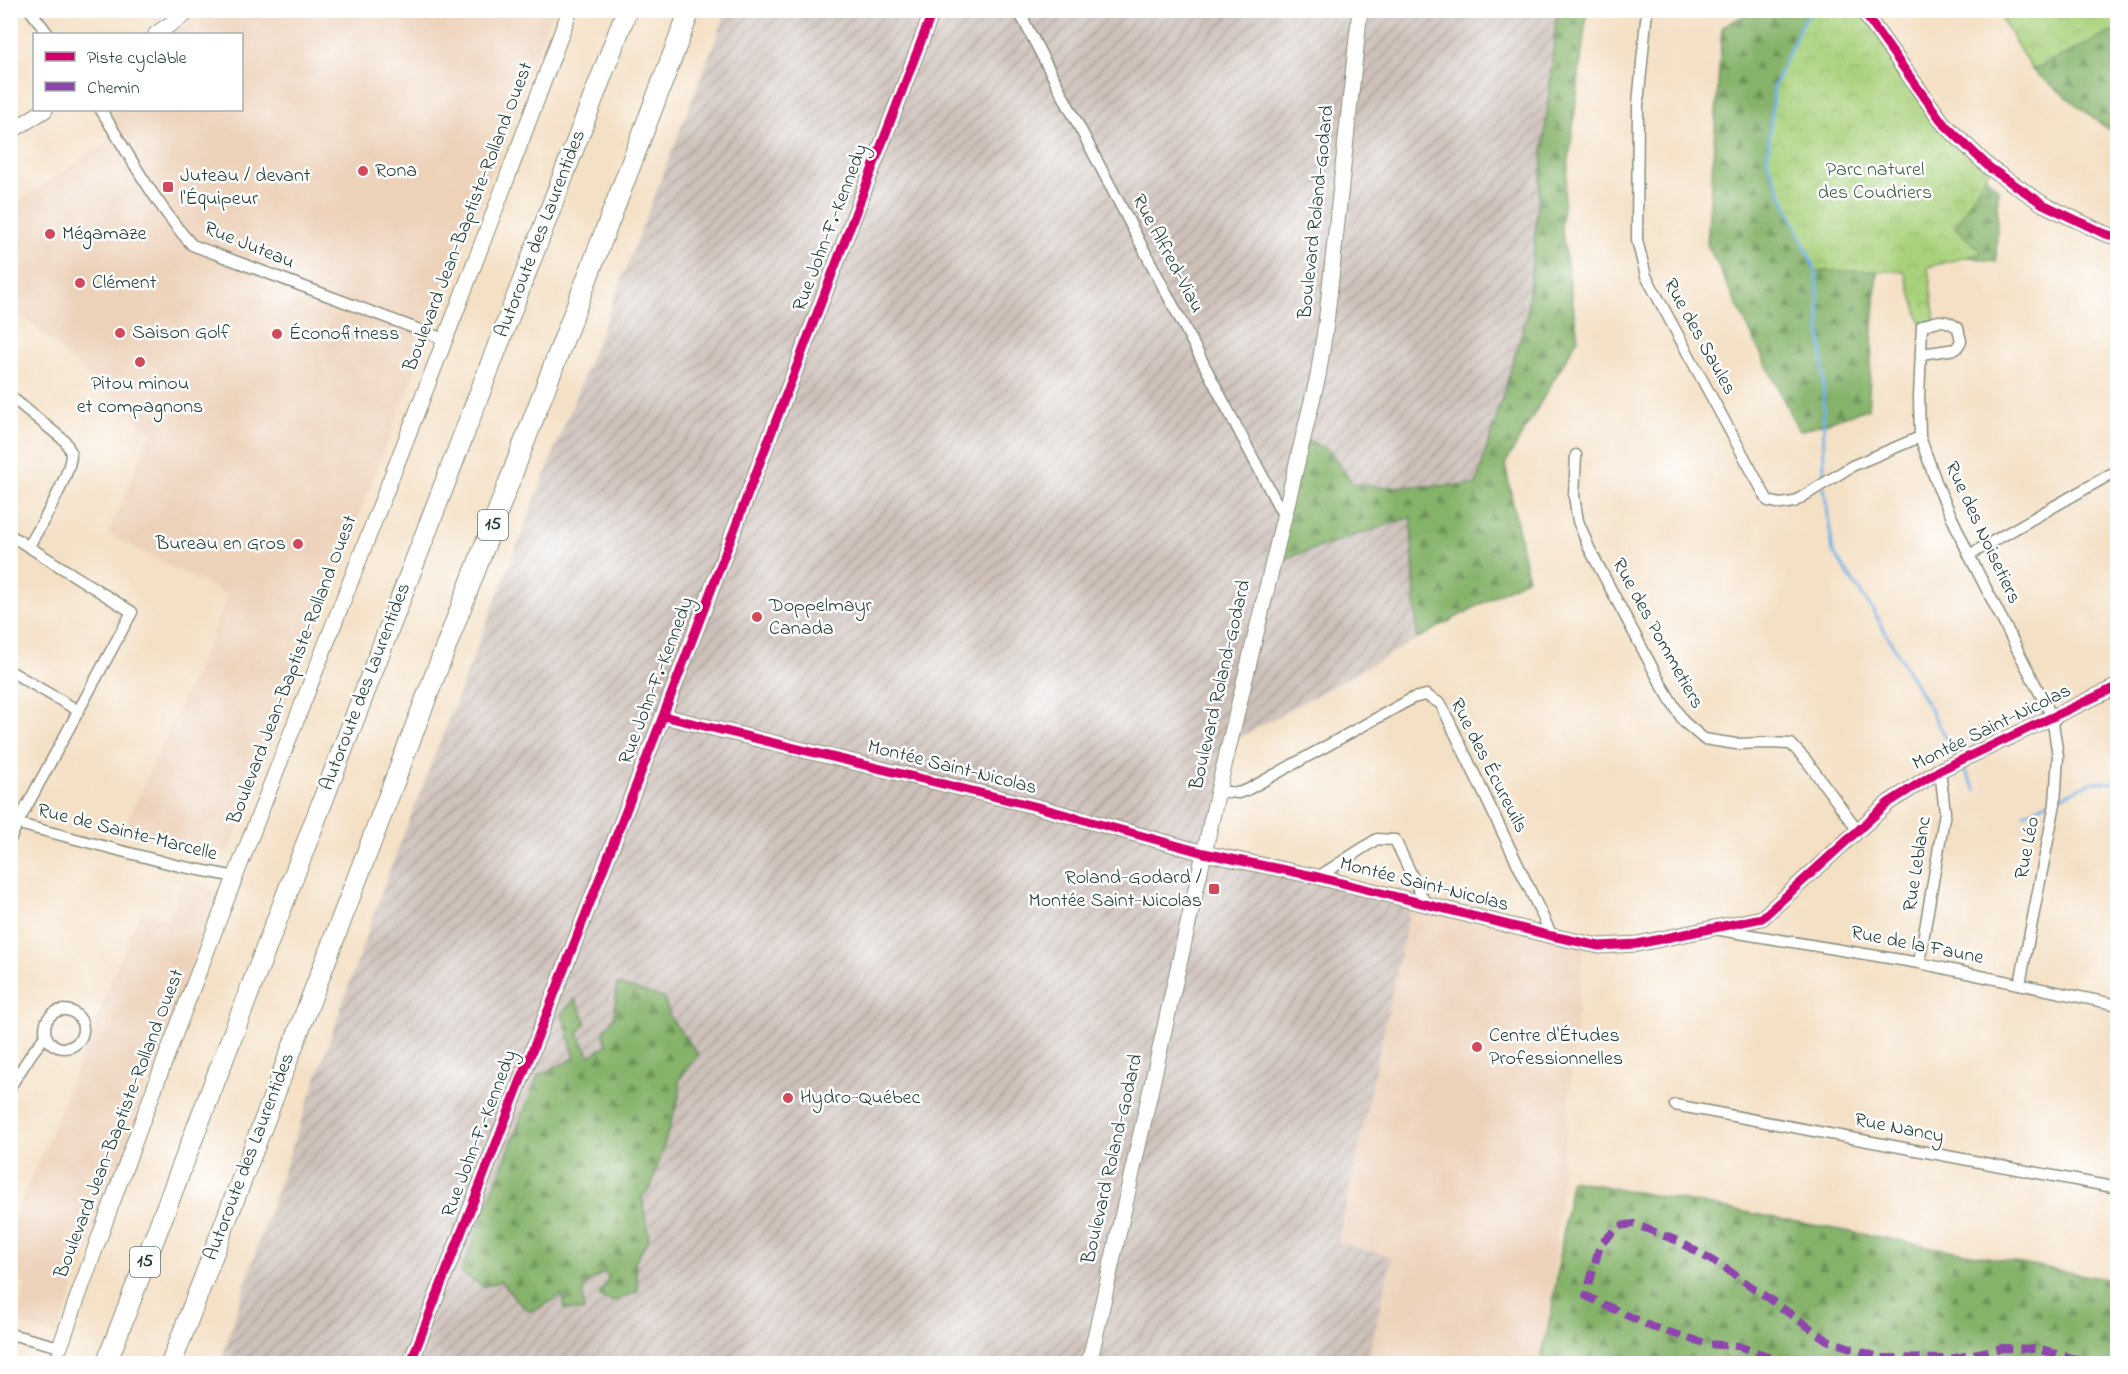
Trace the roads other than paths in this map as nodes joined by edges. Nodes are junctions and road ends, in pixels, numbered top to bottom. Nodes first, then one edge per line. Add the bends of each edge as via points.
1 (30, 10) edge
2 (191, 10) edge
3 (570, 10) edge
4 (627, 10) edge
5 (690, 10) edge
6 (933, 10) edge
7 (1018, 10) edge
8 (1360, 10) edge
9 (1647, 10) edge
10 (1862, 10) edge
11 (47, 33) edge
12 (157, 33) edge
13 (43, 111) edge
14 (102, 111) edge
15 (10, 132) edge
16 (2118, 238) edge
17 (444, 339) junction
18 (1921, 354) dead end
19 (10, 396) edge
20 (1920, 437) junction
21 (1576, 455) dead end
22 (2118, 470) edge
23 (1283, 515) junction
24 (10, 535) edge
25 (29, 546) junction
26 (1969, 555) junction
27 (13, 676) edge
28 (2118, 686) edge
29 (77, 710) junction
30 (663, 716) junction
31 (2052, 717) junction
32 (1940, 770) junction
33 (1218, 791) junction
34 (14, 823) edge
35 (1857, 829) junction
36 (10, 840) edge
37 (1204, 853) junction
38 (236, 877) junction
39 (1318, 877) junction
40 (1426, 905) junction
41 (1710, 928) junction
42 (1552, 936) junction
43 (1919, 963) junction
44 (2020, 984) junction
45 (2118, 1005) edge
46 (46, 1035) dead end
47 (10, 1087) edge
48 (1675, 1105) dead end
49 (2118, 1188) edge
50 (10, 1334) edge
51 (60, 1347) junction
52 (173, 1360) edge
53 (54, 1364) edge
54 (106, 1364) edge
55 (410, 1364) edge
56 (1089, 1364) edge

1 - 11 street
2 - 12 street
3 - 17 street, Boulevard Jean-Baptiste-Rolland Ouest
4 - 54 highway, Autoroute des Laurentides / 15
5 - 52 highway, Autoroute des Laurentides / 15
6 - 30 street, Rue John-F.-Kennedy
7 - 23 street, Rue Alfred-Viau
8 - 23 street, Boulevard Roland-Godard via 1326,324 1318,376
9 - 20 street, Rue des Saules via 1638,116 1637,240 1646,276 1768,501 1794,502 1852,466
10 - 16 street via 1943,123 1990,168 2043,204
13 - 15 street
14 - 17 street, Rue Juteau via 192,245
17 - 38 street, Boulevard Jean-Baptiste-Rolland Ouest
18 - 20 street, Rue des Noisetiers
19 - 25 street via 65,441 71,451 70,463 51,507
20 - 26 street, Rue des Noisetiers
21 - 35 street, Rue des Pommetiers via 1574,496 1589,548 1684,722 1704,739 1736,744 1791,744
22 - 26 street
23 - 33 street, Boulevard Roland-Godard
24 - 25 street
25 - 29 street via 132,612
26 - 31 street, Rue des Noisetiers
27 - 29 street
28 - 31 street, Montée Saint-Nicolas
29 - 34 street
30 - 37 street, Montée Saint-Nicolas via 1038,807
30 - 55 street, Rue John-F.-Kennedy
31 - 32 street, Montée Saint-Nicolas
31 - 44 street, Rue Léo via 2058,756 2055,804
32 - 35 street, Montée Saint-Nicolas via 1888,803
32 - 43 street, Rue Leblanc via 1945,812
33 - 37 street, Boulevard Roland-Godard
33 - 42 street, Rue des Écureuils via 1247,790 1413,698 1426,695 1441,704
34 - 36 street
34 - 38 street, Rue de Sainte-Marcelle
35 - 41 street, Montée Saint-Nicolas via 1762,918
37 - 39 street, Montée Saint-Nicolas
37 - 56 street, Boulevard Roland-Godard
38 - 51 street, Boulevard Jean-Baptiste-Rolland Ouest
39 - 40 street, Montée Saint-Nicolas
39 - 40 street via 1377,839 1395,840
40 - 42 street, Montée Saint-Nicolas
41 - 42 street, Montée Saint-Nicolas via 1637,944 1599,945
41 - 43 street, Rue de la Faune
43 - 44 street, Rue de la Faune
44 - 45 street, Rue de la Faune
46 - 47 street
48 - 49 street, Rue Nancy
50 - 51 street
51 - 53 street

